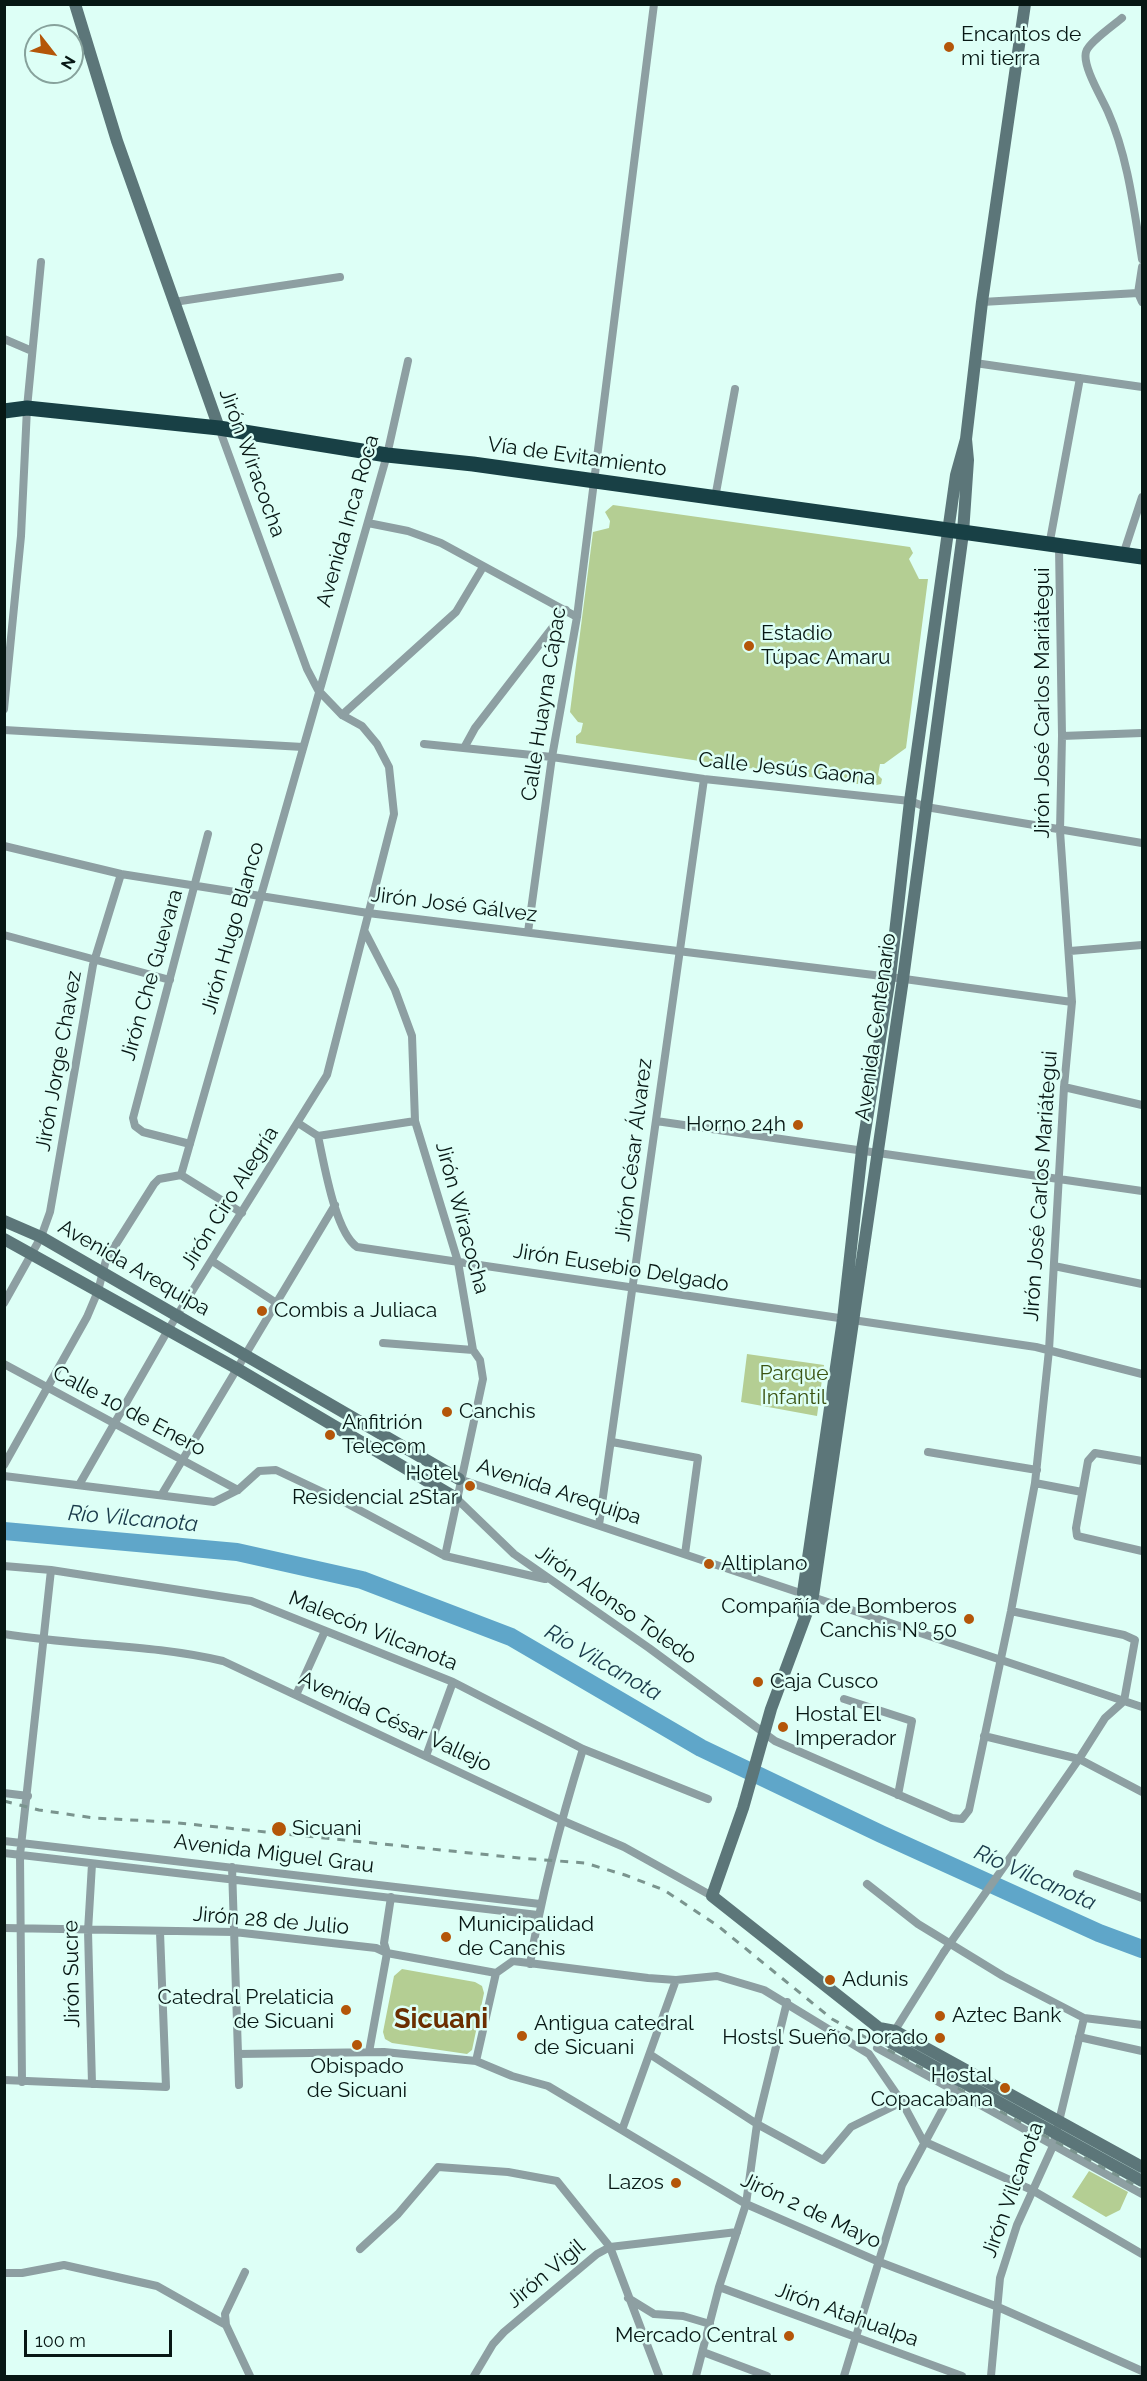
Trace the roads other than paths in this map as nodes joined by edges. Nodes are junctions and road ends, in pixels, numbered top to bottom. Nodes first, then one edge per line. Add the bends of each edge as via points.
1 (75, 4) edge
2 (654, 4) edge
3 (1025, 4) edge
4 (1122, 18) dead end
5 (1143, 259) edge
6 (41, 262) dead end
7 (1143, 267) edge
8 (340, 277) dead end
9 (1141, 295) edge
10 (174, 302) junction
11 (982, 302) junction
12 (4, 339) edge
13 (32, 351) junction
14 (408, 361) dead end
15 (975, 363) junction
16 (1080, 378) junction
17 (1143, 387) edge
18 (735, 389) dead end
19 (27, 408) junction
20 (4, 411) edge
21 (219, 428) junction
22 (387, 455) junction
23 (594, 481) junction
24 (1143, 497) edge
25 (715, 498) junction
26 (368, 523) junction
27 (956, 532) junction
28 (1054, 547) junction
29 (1123, 555) junction
30 (1143, 557) edge
31 (483, 567) junction
32 (566, 610) junction
33 (577, 617) junction
34 (318, 690) junction
35 (4, 709) edge
36 (342, 715) junction
37 (4, 730) edge
38 (1143, 733) edge
39 (1062, 736) junction
40 (424, 744) dead end
41 (303, 747) junction
42 (464, 748) junction
43 (552, 757) junction
44 (704, 778) junction
45 (910, 801) junction
46 (926, 807) junction
47 (1060, 831) junction
48 (208, 834) dead end
49 (1143, 843) edge
50 (4, 846) edge
51 (121, 874) junction
52 (196, 887) junction
53 (261, 896) junction
54 (368, 913) junction
55 (365, 932) junction
56 (528, 932) junction
57 (4, 935) edge
58 (1143, 945) edge
59 (678, 951) junction
60 (1070, 951) junction
61 (94, 960) junction
62 (890, 977) junction
63 (903, 979) junction
64 (170, 980) junction
65 (1072, 1002) junction
66 (1064, 1087) junction
67 (1143, 1105) edge
68 (415, 1121) junction
69 (656, 1121) junction
70 (298, 1122) junction
71 (318, 1136) junction
72 (190, 1144) junction
73 (862, 1150) junction
74 (877, 1151) junction
75 (181, 1175) junction
76 (1058, 1178) junction
77 (1143, 1191) edge
78 (335, 1205) junction
79 (242, 1213) junction
80 (4, 1221) edge
81 (41, 1237) junction
82 (4, 1239) edge
83 (32, 1253) junction
84 (212, 1261) junction
85 (458, 1262) junction
86 (1054, 1266) junction
87 (103, 1273) junction
88 (1143, 1284) edge
89 (634, 1290) junction
90 (98, 1291) junction
91 (275, 1302) junction
92 (4, 1303) edge
93 (177, 1316) junction
94 (848, 1319) junction
95 (168, 1330) junction
96 (383, 1343) dead end
97 (474, 1350) junction
98 (1049, 1350) junction
99 (244, 1354) junction
100 (4, 1364) edge
101 (236, 1368) junction
102 (1143, 1374) edge
103 (48, 1388) junction
104 (114, 1423) junction
105 (612, 1442) junction
106 (928, 1452) dead end
107 (182, 1460) junction
108 (1143, 1461) edge
109 (4, 1465) edge
110 (1037, 1470) junction
111 (4, 1476) edge
112 (459, 1479) junction
113 (1035, 1483) junction
114 (79, 1485) junction
115 (238, 1490) junction
116 (1082, 1492) junction
117 (162, 1494) junction
118 (456, 1498) junction
119 (599, 1525) junction
120 (1143, 1551) edge
121 (685, 1554) junction
122 (444, 1556) junction
123 (4, 1566) edge
124 (51, 1570) junction
125 (550, 1580) junction
126 (808, 1594) junction
127 (1011, 1611) junction
128 (325, 1631) junction
129 (4, 1634) edge
130 (45, 1641) junction
131 (999, 1660) junction
132 (453, 1682) junction
133 (297, 1695) junction
134 (844, 1699) dead end
135 (1124, 1701) junction
136 (1143, 1707) edge
137 (763, 1732) junction
138 (984, 1736) junction
139 (583, 1749) junction
140 (426, 1756) junction
141 (1079, 1759) junction
142 (1143, 1792) edge
143 (4, 1793) edge
144 (898, 1795) junction
145 (28, 1796) junction
146 (708, 1799) dead end
147 (962, 1819) joint
148 (561, 1820) junction
149 (4, 1841) edge
150 (21, 1842) junction
151 (4, 1853) edge
152 (20, 1855) junction
153 (92, 1864) junction
154 (232, 1868) junction
155 (1077, 1874) dead end
156 (231, 1880) junction
157 (867, 1884) dead end
158 (712, 1896) junction
159 (391, 1897) junction
160 (1143, 1898) edge
161 (540, 1904) junction
162 (538, 1915) junction
163 (4, 1928) edge
164 (19, 1929) junction
165 (88, 1931) junction
166 (160, 1932) junction
167 (234, 1932) junction
168 (387, 1953) junction
169 (530, 1964) junction
170 (496, 1973) junction
171 (676, 1980) junction
172 (787, 2002) junction
173 (1084, 2018) junction
174 (1143, 2025) edge
175 (1079, 2037) junction
176 (887, 2040) junction
177 (1143, 2051) edge
178 (369, 2052) junction
179 (238, 2054) junction
180 (869, 2054) junction
181 (651, 2055) junction
182 (476, 2061) junction
183 (966, 2069) junction
184 (4, 2080) edge
185 (22, 2082) junction
186 (92, 2084) junction
187 (955, 2084) junction
188 (239, 2085) dead end
189 (902, 2102) junction
190 (1058, 2119) junction
191 (757, 2124) junction
192 (622, 2130) junction
193 (1055, 2133) junction
194 (923, 2141) junction
195 (1053, 2146) junction
196 (1143, 2167) edge
197 (1143, 2181) edge
198 (1032, 2190) junction
199 (1143, 2194) edge
200 (746, 2204) junction
201 (737, 2232) junction
202 (610, 2247) junction
203 (360, 2249) dead end
204 (1143, 2254) edge
205 (877, 2261) junction
206 (246, 2272) dead end
207 (4, 2273) edge
208 (719, 2287) junction
209 (628, 2298) junction
210 (998, 2307) junction
211 (710, 2324) junction
212 (226, 2325) junction
213 (855, 2337) junction
214 (703, 2352) junction
215 (1142, 2371) edge
216 (250, 2376) edge
217 (474, 2376) edge
218 (659, 2376) edge
219 (696, 2376) edge
220 (767, 2376) edge
221 (844, 2376) edge
222 (962, 2376) edge
223 (991, 2376) edge

1 - 10 street, Jirón Wiracocha via 117,141
2 - 23 street, Calle Huayna Cápac
3 - 11 street
4 - 5 street via 1088,47 1085,60 1119,146
6 - 13 street
7 - 9 street
8 - 10 street
9 - 11 street
10 - 21 street, Jirón Wiracocha
11 - 15 street
12 - 13 street
13 - 19 street
14 - 22 street, Avenida Inca Roca
15 - 16 street
15 - 27 street via 966,439 958,462
16 - 17 street
16 - 28 street, Jirón José Carlos Mariátegui
18 - 25 street
19 - 20 highway, Vía de Evitamiento
19 - 21 highway, Vía de Evitamiento
19 - 35 street via 21,536
21 - 22 highway, Vía de Evitamiento
21 - 34 street, Jirón Wiracocha via 295,639
22 - 23 highway, Vía de Evitamiento
22 - 26 street, Avenida Inca Roca
23 - 25 highway, Vía de Evitamiento
23 - 33 street, Calle Huayna Cápac
24 - 29 street
25 - 27 highway, Vía de Evitamiento
26 - 31 street via 441,543
26 - 34 street, Avenida Inca Roca
27 - 28 highway, Vía de Evitamiento
27 - 45 street
27 - 46 street, Avenida Centenario
28 - 29 highway, Vía de Evitamiento
28 - 39 street, Jirón José Carlos Mariátegui
29 - 30 highway, Vía de Evitamiento
31 - 32 street
31 - 36 street via 456,612
32 - 33 street
32 - 42 street via 475,728
33 - 43 street, Calle Huayna Cápac
34 - 36 street, Jirón Wiracocha
34 - 41 street, Jirón Hugo Blanco
36 - 54 street, Jirón Wiracocha via 362,726 377,744 388,767 394,814
37 - 41 street
38 - 39 street
39 - 47 street, Jirón José Carlos Mariátegui
40 - 42 street, Calle Jesús Gaona
41 - 53 street, Jirón Hugo Blanco
42 - 43 street, Calle Jesús Gaona
43 - 44 street, Calle Jesús Gaona
43 - 56 street, Calle Huayna Cápac
44 - 45 street, Calle Jesús Gaona
44 - 59 street, Jirón César Álvarez
45 - 46 street, Calle Jesús Gaona
45 - 62 street
46 - 47 street, Calle Jesús Gaona
46 - 63 street, Avenida Centenario
47 - 49 street, Calle Jesús Gaona
47 - 60 street, Jirón José Carlos Mariátegui
48 - 52 street, Jirón Che Guevara
50 - 51 street, Jirón José Gálvez
51 - 52 street, Jirón José Gálvez
51 - 61 street, Jirón Jorge Chavez
52 - 53 street, Jirón José Gálvez
52 - 64 street, Jirón Che Guevara
53 - 54 street, Jirón José Gálvez
53 - 72 street, Jirón Hugo Blanco
54 - 55 street, Jirón Ciro Alegría
54 - 56 street, Jirón José Gálvez
55 - 68 street, Jirón Wiracocha via 412,1036
55 - 70 street, Jirón Ciro Alegría via 327,1075
56 - 59 street, Jirón José Gálvez
57 - 61 street
58 - 60 street
59 - 62 street, Jirón José Gálvez
59 - 69 street, Jirón César Álvarez
60 - 65 street, Jirón José Carlos Mariátegui
61 - 64 street
61 - 81 street, Jirón Jorge Chavez via 55,1193
62 - 63 street, Jirón José Gálvez
62 - 73 street
63 - 65 street, Jirón José Gálvez
63 - 74 street, Avenida Centenario
64 - 72 street, Jirón Che Guevara via 134,1108 135,1126 143,1132
65 - 66 street, Jirón José Carlos Mariátegui
66 - 67 street
66 - 76 street, Jirón José Carlos Mariátegui
68 - 71 street
68 - 85 street, Jirón Wiracocha
69 - 73 street
69 - 89 street, Jirón César Álvarez
70 - 71 street
70 - 79 street, Jirón Ciro Alegría
71 - 78 street, Jirón Eusebio Delgado
72 - 75 street, Jirón Hugo Blanco
73 - 74 street
73 - 94 street
74 - 76 street
74 - 94 street, Avenida Centenario
75 - 79 street
75 - 87 street via 159,1179 154,1184 106,1260
76 - 77 street
76 - 86 street, Jirón José Carlos Mariátegui
78 - 85 street, Jirón Eusebio Delgado via 349,1241 357,1247
78 - 91 street
79 - 84 street, Jirón Ciro Alegría
80 - 81 street, Avenida Arequipa
81 - 83 street, Jirón Jorge Chavez
81 - 87 street, Avenida Arequipa
82 - 83 street, Avenida Arequipa
83 - 90 street, Avenida Arequipa
83 - 92 street, Jirón Jorge Chavez
84 - 91 street
84 - 93 street, Jirón Ciro Alegría
85 - 89 street, Jirón Eusebio Delgado
85 - 97 street, Jirón Wiracocha
86 - 88 street
86 - 98 street, Jirón José Carlos Mariátegui
87 - 90 street
87 - 93 street, Avenida Arequipa
89 - 94 street, Jirón Eusebio Delgado
89 - 105 street, Jirón César Álvarez
90 - 95 street, Avenida Arequipa
90 - 103 street
91 - 99 street
93 - 95 street, Jirón Ciro Alegría
93 - 99 street, Avenida Arequipa
94 - 98 street, Jirón Eusebio Delgado
94 - 126 street
95 - 101 street, Avenida Arequipa
95 - 104 street, Jirón Ciro Alegría
96 - 97 street
97 - 112 street, Jirón Wiracocha via 483,1379
98 - 102 street, Jirón Eusebio Delgado
98 - 110 street, Jirón José Carlos Mariátegui
99 - 101 street
99 - 112 street, Avenida Arequipa
100 - 103 street, Calle 10 de Enero
101 - 107 street
101 - 118 street, Avenida Arequipa
103 - 104 street, Calle 10 de Enero
103 - 109 street
104 - 107 street, Calle 10 de Enero
104 - 114 street, Jirón Ciro Alegría
105 - 119 street, Jirón César Álvarez
105 - 121 street via 698,1458
106 - 110 street
107 - 115 street, Calle 10 de Enero
107 - 117 street
108 - 116 street via 1095,1453 1088,1461
110 - 113 street, Jirón José Carlos Mariátegui
111 - 114 street
112 - 118 street, Jirón Wiracocha
112 - 119 street, Avenida Arequipa
113 - 116 street
113 - 127 street, Jirón José Carlos Mariátegui
114 - 117 street
115 - 117 street via 214,1502
115 - 122 street via 259,1471 276,1470
116 - 120 street via 1077,1536
118 - 122 street, Jirón Wiracocha
118 - 125 street, Jirón Alonso Toledo via 514,1554
119 - 121 street, Avenida Arequipa
121 - 126 street, Avenida Arequipa
122 - 125 street
123 - 124 street, Malecón Vilcanota
124 - 128 street, Malecón Vilcanota via 251,1602
124 - 130 street
125 - 137 street, Jirón Alonso Toledo
126 - 131 street, Avenida Arequipa
126 - 137 street
127 - 131 street, Jirón José Carlos Mariátegui
127 - 135 street via 1134,1640
128 - 132 street, Malecón Vilcanota
128 - 133 street
129 - 130 street, Avenida César Vallejo
130 - 133 street, Avenida César Vallejo via 192,1654 223,1661
130 - 145 street
131 - 135 street, Avenida Arequipa
131 - 138 street, Jirón José Carlos Mariátegui
132 - 139 street, Malecón Vilcanota
132 - 140 street
133 - 140 street, Avenida César Vallejo
134 - 144 street via 912,1721
135 - 136 street, Avenida Arequipa
135 - 141 street via 1105,1718
137 - 144 street, Jirón Alonso Toledo via 775,1741
137 - 158 street via 743,1808
138 - 141 street
138 - 147 street, Jirón José Carlos Mariátegui via 969,1810
139 - 146 street, Malecón Vilcanota
139 - 148 street
140 - 148 street, Avenida César Vallejo
141 - 142 street
141 - 176 street, bridge
143 - 145 street
144 - 147 street, Jirón Alonso Toledo
145 - 150 street
148 - 158 street, Avenida César Vallejo via 624,1846
148 - 161 street
149 - 150 street, Avenida Miguel Grau
150 - 152 street
150 - 154 street, Avenida Miguel Grau
151 - 152 street, Avenida Miguel Grau
152 - 153 street, Avenida Miguel Grau
152 - 164 street
153 - 156 street, Avenida Miguel Grau
153 - 165 street, Jirón Sucre
154 - 156 street
154 - 161 street, Avenida Miguel Grau
155 - 160 street
156 - 159 street, Avenida Miguel Grau
156 - 167 street
157 - 173 street via 918,1924 1003,1976
158 - 176 street via 879,2028
159 - 162 street, Avenida Miguel Grau
159 - 168 street via 384,1943
161 - 162 street
162 - 169 street
163 - 164 street, Jirón 28 de Julio
164 - 165 street, Jirón 28 de Julio
164 - 185 street
165 - 166 street, Jirón 28 de Julio
165 - 186 street, Jirón Sucre
166 - 167 street, Jirón 28 de Julio
166 - 186 street via 166,2087
167 - 168 street, Jirón 28 de Julio via 376,1948
167 - 179 street
168 - 170 street, Jirón 28 de Julio
168 - 178 street
169 - 170 street via 513,1961
169 - 171 street
170 - 182 street
171 - 172 street via 717,1976 748,1983
171 - 181 street
172 - 180 street
172 - 191 street
173 - 174 street
173 - 175 street, Jirón Vilcanota
175 - 177 street
175 - 190 street, Jirón Vilcanota
176 - 180 street
176 - 183 street
176 - 187 street
178 - 179 street, Jirón 2 de Mayo
178 - 182 street, Jirón 2 de Mayo
179 - 188 street
180 - 189 street
181 - 191 street
181 - 192 street
182 - 192 street, Jirón 2 de Mayo via 548,2086
183 - 187 street
183 - 190 street
184 - 185 street
185 - 186 street
187 - 193 street
187 - 194 street
187 - 195 street
189 - 191 street via 851,2127 824,2160
189 - 194 street
190 - 193 street, Jirón Vilcanota
190 - 196 street
191 - 200 street
192 - 200 street, Jirón 2 de Mayo
193 - 195 street, Jirón Vilcanota
193 - 197 street
194 - 198 street
194 - 205 street via 902,2186
195 - 198 street, Jirón Vilcanota
195 - 199 street
198 - 204 street
198 - 210 street, Jirón Vilcanota via 1000,2278
200 - 201 street
200 - 205 street, Jirón 2 de Mayo
201 - 202 street, Jirón Vigil
201 - 208 street
202 - 203 street via 557,2181 508,2172 438,2167 398,2214
202 - 209 street
202 - 217 street, Jirón Vigil via 504,2332
205 - 210 street, Jirón 2 de Mayo
205 - 213 street
206 - 212 street via 225,2314
207 - 212 street via 64,2265 157,2286
208 - 211 street
208 - 213 street, Jirón Atahualpa
209 - 211 street via 654,2314 683,2316
209 - 218 street
210 - 215 street, Jirón 2 de Mayo
210 - 223 street, Jirón Vilcanota
211 - 214 street
212 - 216 street
213 - 221 street
213 - 222 street, Jirón Atahualpa
214 - 219 street
214 - 220 street

